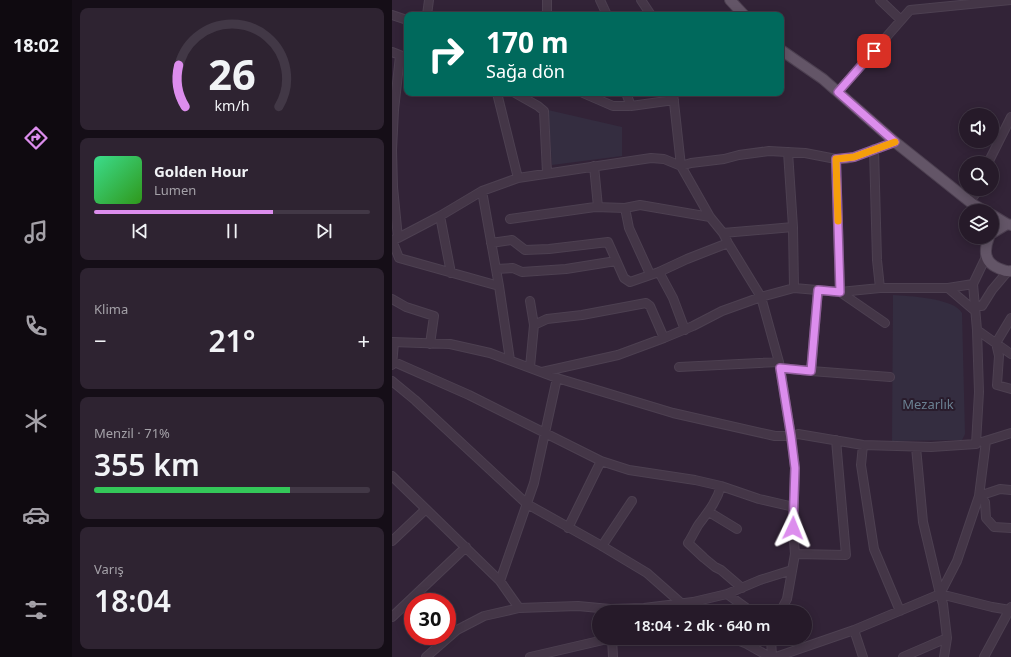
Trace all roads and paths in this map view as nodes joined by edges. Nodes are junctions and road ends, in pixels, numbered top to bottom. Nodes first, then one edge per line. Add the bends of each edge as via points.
1 (429, 0) edge
2 (547, 0) edge
3 (600, 0) edge
4 (641, 0) edge
5 (730, 0) edge
6 (880, 0) edge
7 (1011, 0) edge
8 (964, 2) edge
9 (427, 12) edge
10 (548, 12) edge
11 (606, 12) edge
12 (649, 12) edge
13 (741, 12) edge
14 (392, 15) edge
15 (404, 19) edge
16 (901, 20) junction
17 (784, 52) edge
18 (400, 55) edge
19 (838, 92) junction
20 (498, 96) edge
21 (520, 96) edge
22 (591, 96) edge
23 (627, 96) edge
24 (673, 96) edge
25 (631, 106) junction
26 (393, 110) edge
27 (1011, 117) edge
28 (895, 142) junction
29 (392, 150) edge
30 (874, 150) junction
31 (788, 152) junction
32 (992, 156) edge
33 (836, 159) junction
34 (594, 166) junction
35 (681, 166) junction
36 (548, 173) junction
37 (518, 178) junction
38 (482, 191) junction
39 (972, 204) edge
40 (598, 207) junction
41 (625, 208) junction
42 (440, 216) junction
43 (710, 217) junction
44 (510, 219) dead end
45 (999, 219) edge
46 (1009, 225) edge
47 (793, 227) junction
48 (999, 230) edge
49 (723, 233) junction
50 (394, 240) edge
51 (491, 243) junction
52 (728, 243) junction
53 (986, 244) edge
54 (986, 257) junction
55 (616, 261) junction
56 (496, 269) junction
57 (1009, 271) edge
58 (659, 272) junction
59 (451, 273) junction
60 (650, 274) junction
61 (972, 284) junction
62 (499, 286) junction
63 (794, 288) junction
64 (880, 288) junction
65 (948, 288) junction
66 (818, 290) junction
67 (840, 292) junction
68 (761, 297) junction
69 (392, 299) edge
70 (530, 301) dead end
71 (975, 309) junction
72 (1011, 318) edge
73 (885, 323) dead end
74 (534, 325) junction
75 (685, 330) junction
76 (977, 330) junction
77 (664, 338) junction
78 (393, 342) edge
79 (430, 344) junction
80 (996, 344) junction
81 (1011, 354) edge
82 (510, 360) junction
83 (392, 361) edge
84 (392, 365) edge
85 (780, 365) junction
86 (530, 367) junction
87 (679, 367) dead end
88 (811, 371) junction
89 (542, 372) junction
90 (890, 377) dead end
91 (558, 378) junction
92 (392, 381) edge
93 (1011, 389) edge
94 (545, 433) junction
95 (1011, 433) edge
96 (791, 436) junction
97 (836, 440) junction
98 (986, 441) junction
99 (976, 444) junction
100 (863, 445) junction
101 (916, 447) junction
102 (601, 461) junction
103 (392, 476) edge
104 (720, 486) junction
105 (1011, 490) edge
106 (979, 496) junction
107 (632, 501) dead end
108 (527, 504) junction
109 (794, 507) junction
110 (426, 509) junction
111 (709, 512) junction
112 (568, 528) junction
113 (1011, 528) edge
114 (737, 529) dead end
115 (392, 541) edge
116 (602, 546) junction
117 (466, 547) junction
118 (795, 554) junction
119 (792, 570) junction
120 (500, 581) junction
121 (742, 588) junction
122 (727, 594) junction
123 (940, 594) junction
124 (681, 604) junction
125 (672, 605) edge
126 (744, 605) edge
127 (784, 605) edge
128 (519, 608) junction
129 (592, 608) edge
130 (1010, 608) edge
131 (900, 610) junction
132 (392, 616) edge
133 (854, 630) junction
134 (947, 638) junction
135 (592, 643) edge
136 (612, 645) edge
137 (749, 645) edge
138 (771, 645) edge
139 (426, 657) edge
140 (530, 657) edge
141 (613, 657) edge
142 (771, 657) edge
143 (776, 657) edge
144 (863, 657) edge
145 (904, 657) edge
146 (944, 657) edge
147 (985, 657) edge

1 - 9 street
2 - 10 street
3 - 11 street
4 - 12 street
5 - 13 main road
6 - 16 street
7 - 8 street
8 - 16 street via 910,10
14 - 15 street
16 - 19 street
17 - 19 main road
18 - 26 street
19 - 28 main road
20 - 37 street
21 - 36 street via 544,110
22 - 25 street via 613,106
23 - 25 street
24 - 25 street
24 - 35 street
26 - 29 street
27 - 32 street
28 - 30 street
28 - 39 main road
29 - 50 street
30 - 33 street via 854,157
30 - 64 street via 876,260
31 - 33 street
31 - 35 street via 755,152
31 - 47 street
33 - 67 street
34 - 35 street via 651,158 664,159
34 - 36 street
34 - 40 street
35 - 43 street
36 - 37 street
37 - 38 street
38 - 42 street
38 - 51 street
40 - 41 street
40 - 44 street
41 - 43 street via 640,205
41 - 60 street via 630,228
42 - 50 street
42 - 59 street
43 - 49 street
45 - 46 main road
46 - 48 main road
47 - 49 street
47 - 63 street
49 - 52 street
50 - 59 street via 399,258
51 - 55 street via 512,240 525,250 608,242
51 - 56 street
52 - 58 street
52 - 68 street
53 - 54 main road
54 - 57 main road via 991,264
54 - 61 street
55 - 56 street via 566,269 522,272 513,268
55 - 60 street via 624,278 630,282
56 - 62 street
57 - 71 street via 982,306
58 - 60 street
58 - 75 street via 673,298
59 - 62 street
61 - 65 street
61 - 71 street
62 - 82 street
63 - 66 street
63 - 68 street
64 - 65 street
64 - 67 street
65 - 71 street
66 - 67 street
66 - 88 street
67 - 73 street
68 - 75 street via 722,311
68 - 85 street
69 - 79 street via 406,307 434,316
70 - 74 street
71 - 76 street
72 - 80 street
74 - 77 street via 547,319 646,303 650,306
74 - 86 street
75 - 77 street
76 - 80 street
76 - 99 street via 979,392
77 - 89 street via 618,355
78 - 79 street
78 - 83 street
79 - 82 street via 450,344
80 - 81 street
80 - 93 street via 999,356 997,385
82 - 86 street
83 - 84 street
83 - 94 street via 469,395
85 - 87 street
85 - 88 street
85 - 96 street
86 - 89 street
88 - 90 street
89 - 91 street
91 - 94 street
91 - 96 street via 673,413 775,436
92 - 108 street
94 - 102 street
94 - 108 street
95 - 98 street
96 - 97 street via 798,434
96 - 109 street via 795,468
97 - 100 street
97 - 118 street via 846,556
98 - 99 street
98 - 106 street
99 - 101 street
100 - 101 street
100 - 131 street via 861,465 874,549
101 - 123 street via 923,522
102 - 104 street via 629,470
102 - 112 street
103 - 110 street
104 - 109 street
104 - 111 street via 719,495
105 - 106 street via 1000,489
106 - 113 street via 985,502 986,518 994,526
106 - 123 street via 957,562
107 - 116 street
108 - 112 street
108 - 120 street
109 - 118 street
110 - 115 street
110 - 117 street
111 - 114 street
111 - 121 street via 688,543
112 - 116 street
116 - 124 street via 647,573
117 - 120 street
117 - 132 street
118 - 119 street
119 - 121 street
119 - 127 street
120 - 128 street
121 - 122 street
122 - 124 street
122 - 126 street
123 - 130 street via 992,607
123 - 131 street
123 - 134 street
124 - 125 street
128 - 129 street via 578,606
128 - 139 street via 484,616 457,630
130 - 147 street
131 - 133 street
133 - 143 street
133 - 144 street
134 - 145 street
134 - 146 street
135 - 140 street
136 - 141 street
137 - 142 street
138 - 142 street

